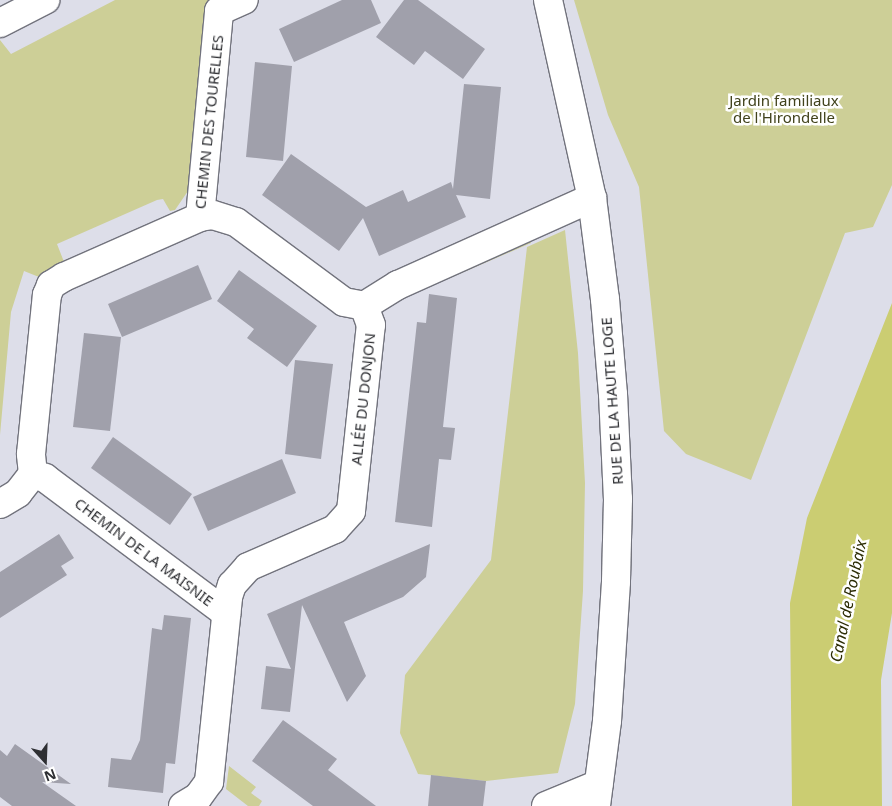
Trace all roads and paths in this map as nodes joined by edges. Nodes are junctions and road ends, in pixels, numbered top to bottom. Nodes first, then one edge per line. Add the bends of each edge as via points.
1 (45, 0) edge
2 (244, 0) edge
3 (548, 0) edge
4 (0, 23) edge
5 (592, 198) junction
6 (200, 217) junction
7 (364, 306) junction
8 (33, 474) junction
9 (0, 504) edge
10 (226, 614) junction
11 (597, 795) edge
12 (183, 806) edge
13 (546, 806) edge

1 - 4 street
2 - 6 street, CHEMIN DES TOURELLES via 219,11
3 - 5 street, RUE DE LA HAUTE LOGE
5 - 7 street via 398,285
5 - 11 street, RUE DE LA HAUTE LOGE via 605,299 618,499 612,647
6 - 7 street, CHEMIN DES TOURELLES via 225,216 344,302
6 - 8 street via 51,285 46,295 31,454
7 - 10 street, ALLÉE DU DONJON via 371,325 351,511 335,529 244,571 232,585
8 - 9 street via 18,493
8 - 10 street, CHEMIN DE LA MAISNIE via 59,487
10 - 12 street, CHEMIN DE LA MAISNIE via 209,782 198,797
11 - 13 street

